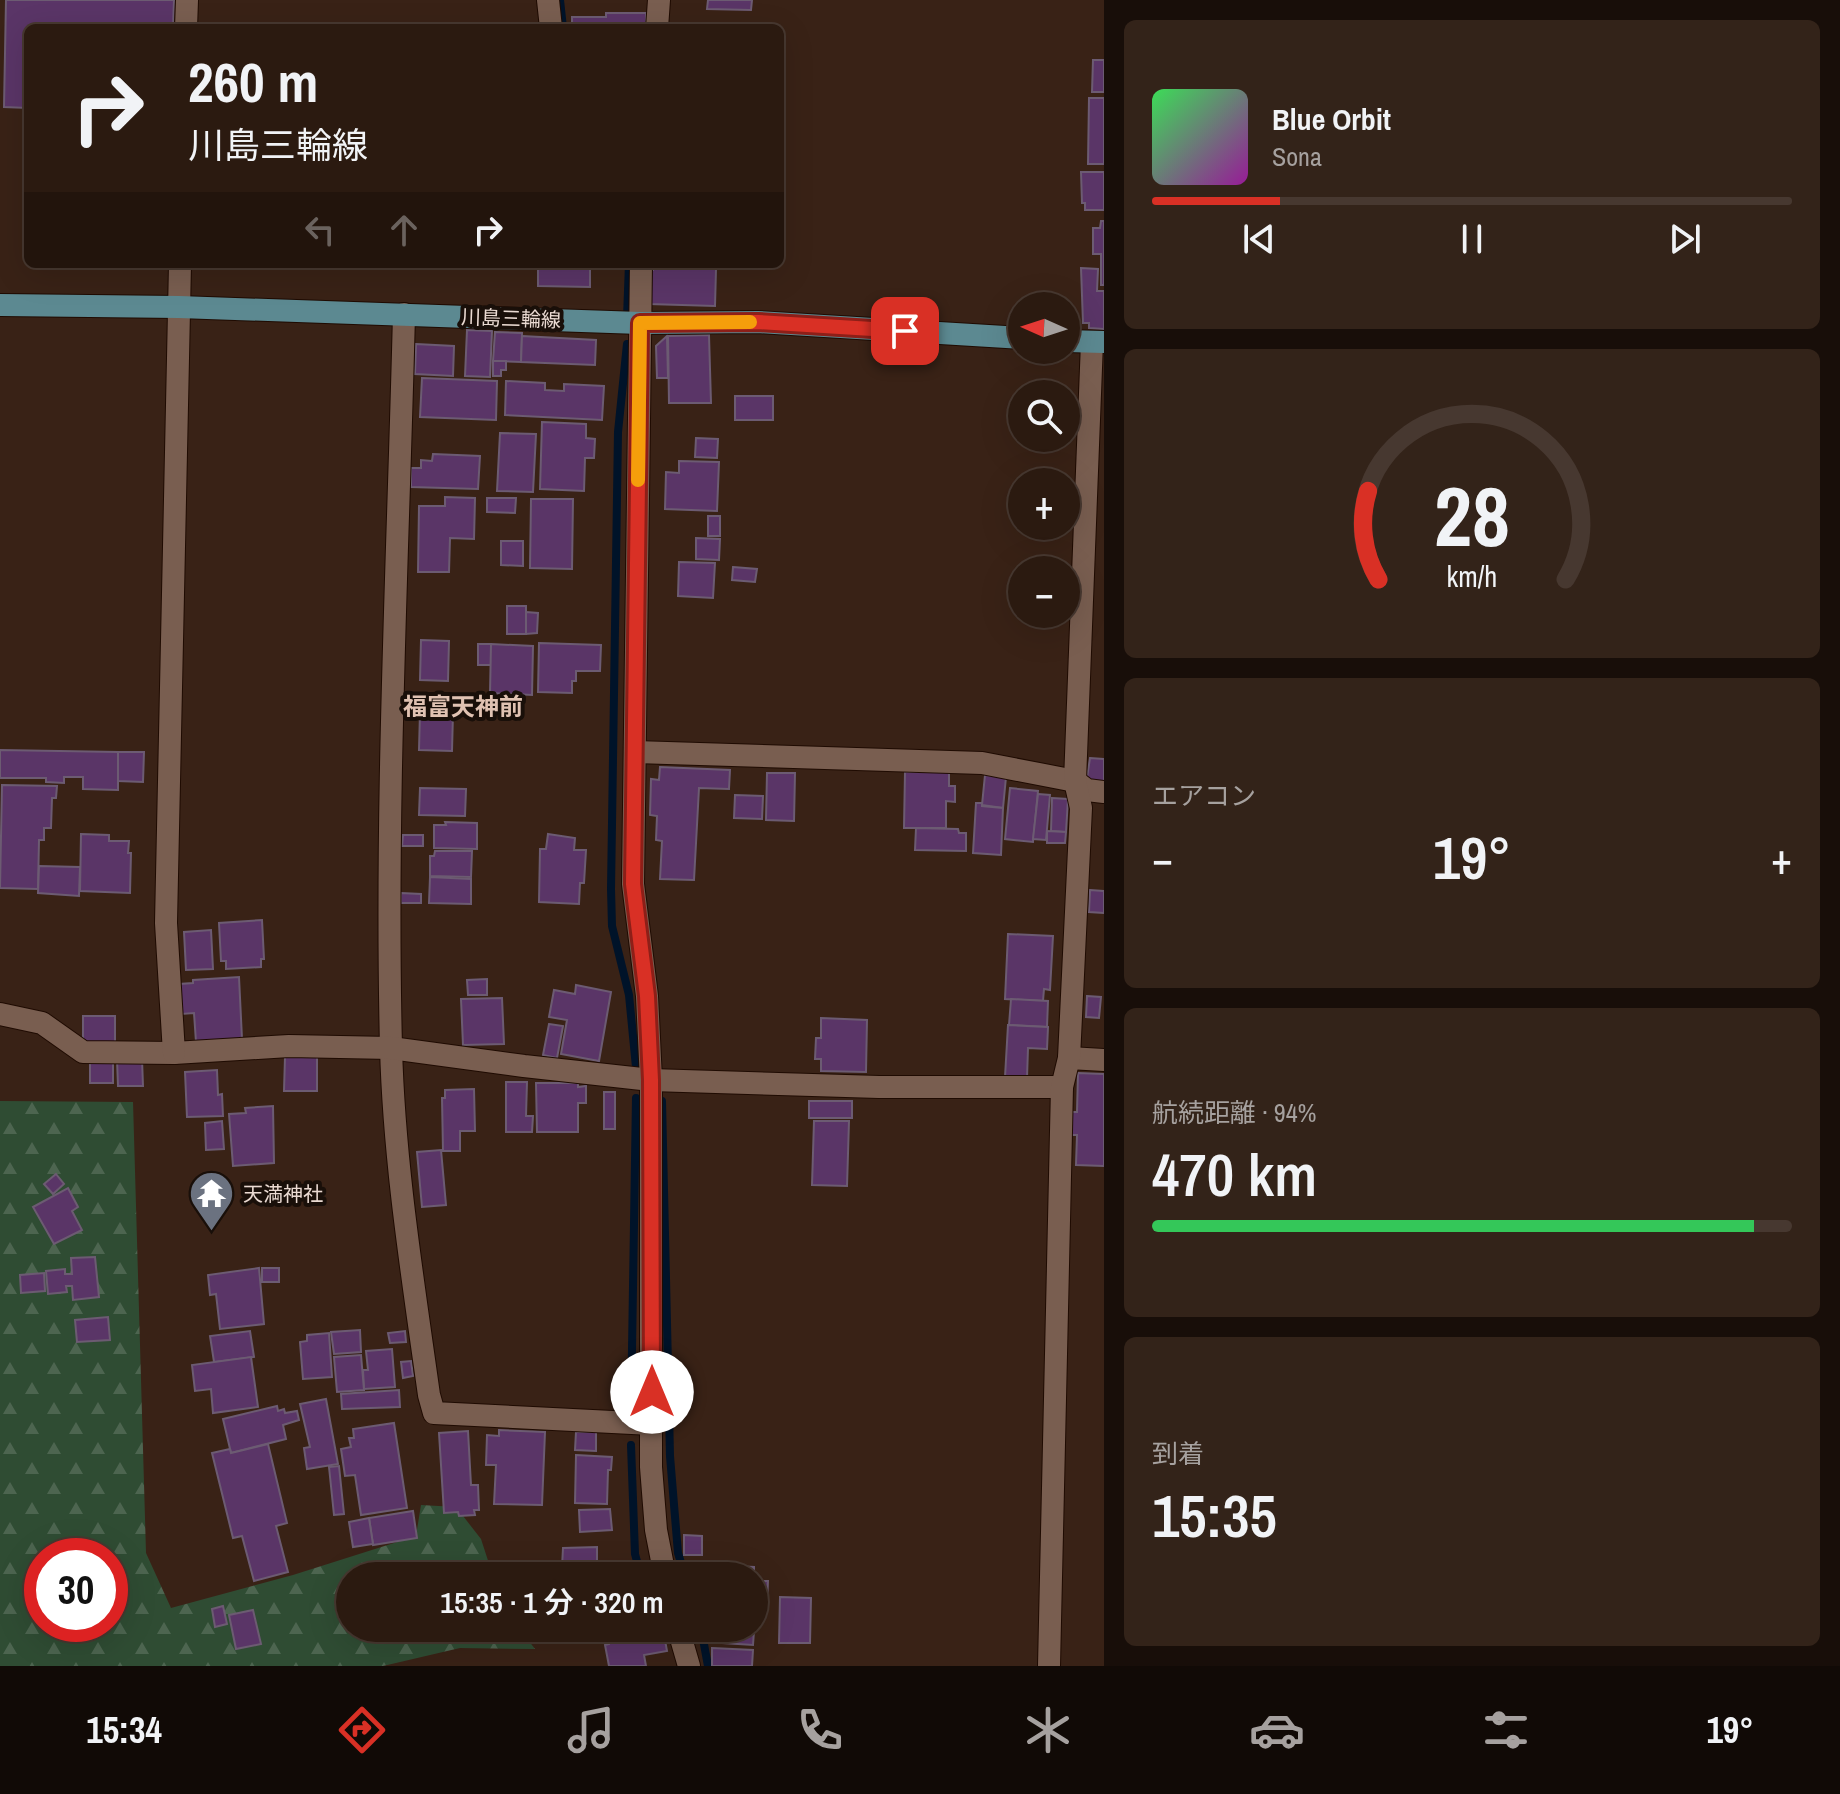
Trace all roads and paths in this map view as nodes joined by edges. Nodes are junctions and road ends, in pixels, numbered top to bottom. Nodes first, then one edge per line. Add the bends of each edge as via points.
1 (187, 0) edge
2 (548, 0) edge
3 (659, 0) edge
4 (186, 24) edge
5 (551, 24) edge
6 (657, 24) edge
7 (180, 268) edge
8 (641, 268) edge
9 (0, 305) edge
10 (179, 307) junction
11 (404, 314) junction
12 (640, 323) junction
13 (1008, 337) edge
14 (1098, 342) edge
15 (635, 752) junction
16 (1075, 781) junction
17 (1104, 792) edge
18 (0, 1014) edge
19 (391, 1048) junction
20 (174, 1053) junction
21 (1069, 1058) junction
22 (1104, 1060) edge
23 (651, 1080) junction
24 (1062, 1087) junction
25 (652, 1424) junction
26 (662, 1562) edge
27 (682, 1642) edge
28 (689, 1666) edge
29 (1049, 1666) edge

1 - 4 street
2 - 5 street
3 - 6 street
7 - 10 street
8 - 12 street
9 - 10 main road, 川島三輪線
10 - 11 main road, 川島三輪線
10 - 20 street via 166,923
11 - 12 main road, 川島三輪線
11 - 19 street
12 - 13 main road, 川島三輪線 via 758,322
12 - 15 street
14 - 16 street
15 - 16 street via 982,763
15 - 23 street via 633,884
16 - 17 street via 1087,790
16 - 21 street via 1081,808
18 - 20 street via 42,1023 83,1052
19 - 20 street via 289,1046
19 - 23 street
19 - 25 street via 409,1250 434,1413
21 - 22 street
21 - 24 street
23 - 24 street
23 - 25 street
24 - 29 street
25 - 26 street via 651,1467
27 - 28 street

